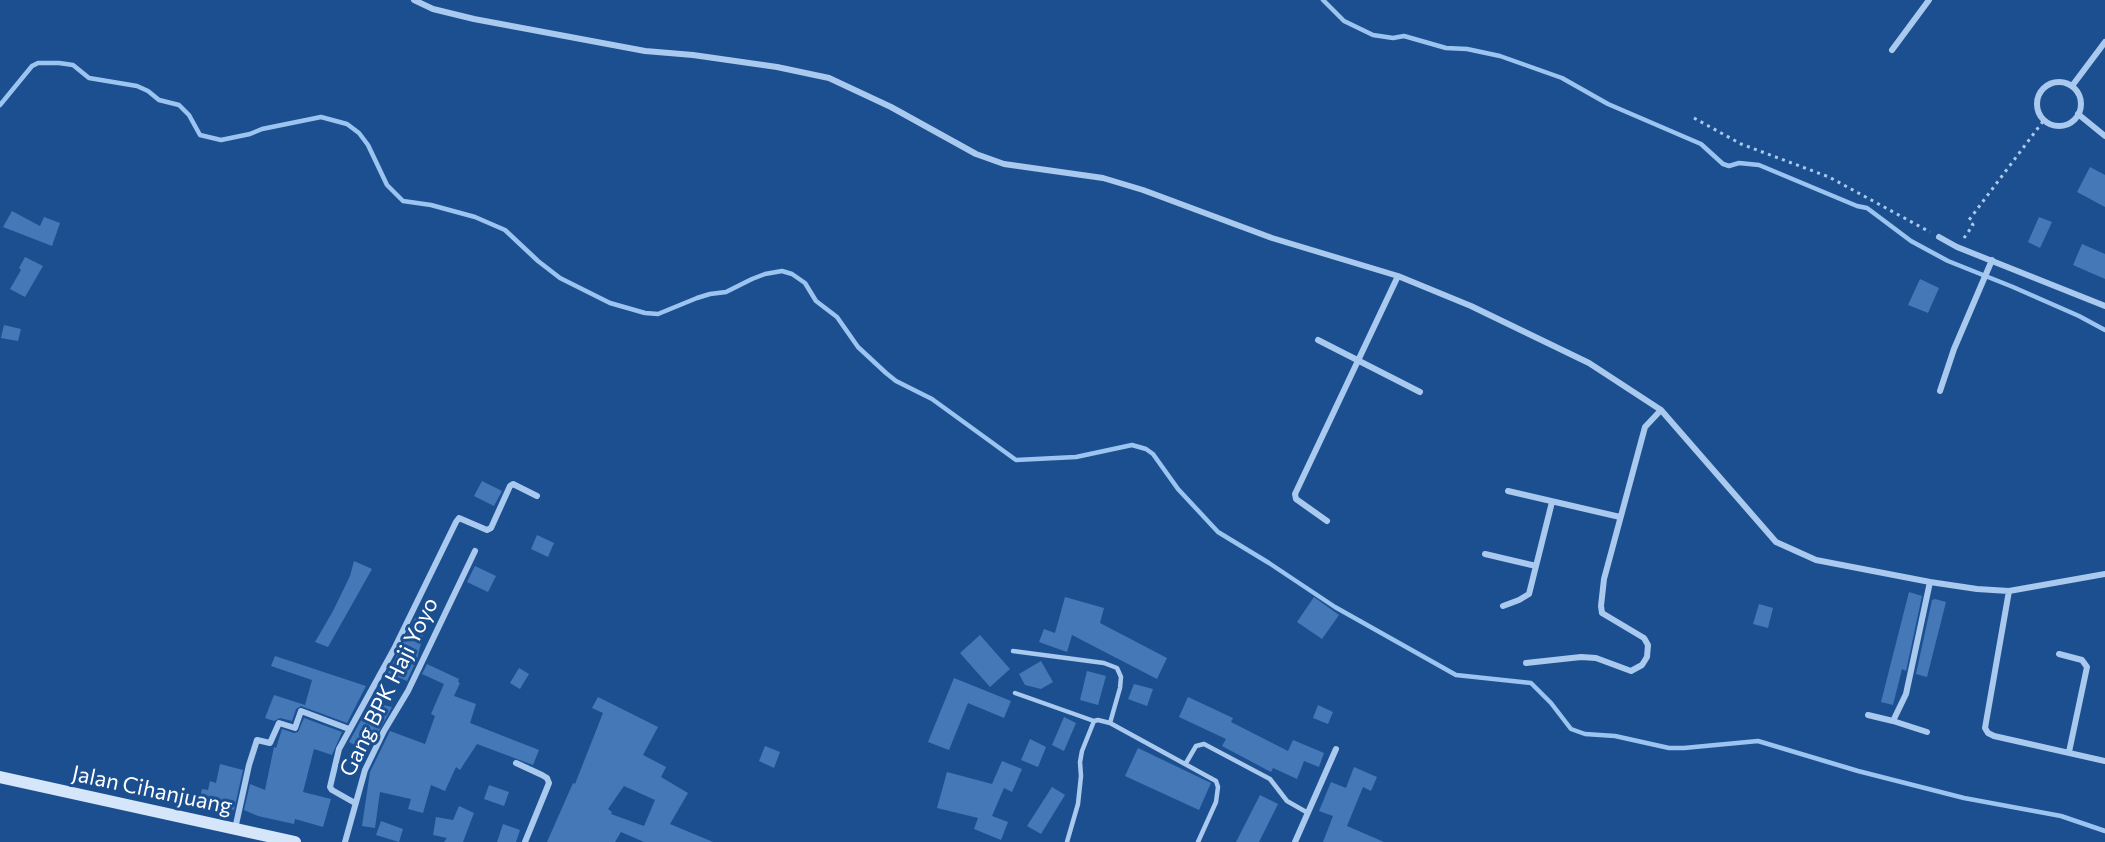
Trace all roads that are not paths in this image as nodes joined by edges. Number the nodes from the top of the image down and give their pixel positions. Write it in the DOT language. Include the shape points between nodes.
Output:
graph roads {
  1 [pos="414,0"];
  2 [pos="1929,0"];
  3 [pos="2105,42"];
  4 [pos="1892,50"];
  5 [pos="2072,86"];
  6 [pos="2078,114"];
  7 [pos="2105,136"];
  8 [pos="1939,237"];
  9 [pos="1992,260"];
  10 [pos="1398,276"];
  11 [pos="2105,306"];
  12 [pos="1318,340"];
  13 [pos="1359,360"];
  14 [pos="1940,390"];
  15 [pos="1420,392"];
  16 [pos="1661,410"];
  17 [pos="1508,491"];
  18 [pos="537,496"];
  19 [pos="1552,502"];
  20 [pos="1620,517"];
  21 [pos="1327,521"];
  22 [pos="475,551"];
  23 [pos="1485,554"];
  24 [pos="1536,566"];
  25 [pos="2105,574"];
  26 [pos="1930,582"];
  27 [pos="2009,591"];
  28 [pos="1503,606"];
  29 [pos="1013,651"];
  30 [pos="2059,654"];
  31 [pos="1526,663"];
  32 [pos="1015,693"];
  33 [pos="1868,715"];
  34 [pos="1094,721"];
  35 [pos="1893,721"];
  36 [pos="1110,723"];
  37 [pos="349,729"];
  38 [pos="1927,732"];
  39 [pos="1336,749"];
  40 [pos="2069,752"];
  41 [pos="2105,761"];
  42 [pos="1186,763"];
  43 [pos="516,764"];
  44 [pos="0,777"];
  45 [pos="355,803"];
  46 [pos="1308,813"];
  47 [pos="235,829"];
  48 [pos="295,842"];
  49 [pos="345,842"];
  50 [pos="525,842"];
  51 [pos="1067,842"];
  52 [pos="1198,842"];
  53 [pos="1295,842"];
  1 -- 10 [label="street" via="474,20 645,51 693,55 829,78 976,154 1004,164 1103,178 1272,238"];
  2 -- 4 [label="street"];
  3 -- 5 [label="street"];
  5 -- 6 [label="street" via="2080,99"];
  5 -- 6 [label="street" via="2052,83 2040,91 2038,112 2054,126 2068,124"];
  6 -- 7 [label="street"];
  8 -- 9 [label="street"];
  9 -- 11 [label="street"];
  9 -- 14 [label="street"];
  10 -- 13 [label="street"];
  10 -- 16 [label="street" via="1589,363"];
  12 -- 13 [label="street"];
  13 -- 15 [label="street"];
  13 -- 21 [label="street" via="1295,494 1296,499"];
  16 -- 20 [label="street" via="1645,427"];
  16 -- 26 [label="street" via="1776,542 1816,560"];
  17 -- 19 [label="street"];
  18 -- 37 [label="street" via="510,486 487,530 459,518"];
  19 -- 20 [label="street"];
  19 -- 24 [label="street"];
  20 -- 31 [label="street" via="1604,579 1602,613 1644,638 1647,657 1642,665 1631,671 1596,658 1581,657"];
  22 -- 45 [label="street, Gang BPK Haji Yoyo" via="365,770"];
  23 -- 24 [label="street"];
  24 -- 28 [label="street" via="1529,594"];
  25 -- 27 [label="street"];
  26 -- 27 [label="street"];
  26 -- 35 [label="street" via="1906,694"];
  27 -- 40 [label="street" via="1985,728 1995,736"];
  29 -- 36 [label="lane" via="1117,668 1120,688"];
  30 -- 40 [label="street" via="2082,660 2086,667"];
  32 -- 34 [label="lane"];
  33 -- 35 [label="street"];
  34 -- 36 [label="lane"];
  34 -- 51 [label="lane" via="1082,751 1078,804"];
  35 -- 38 [label="street"];
  36 -- 42 [label="lane"];
  37 -- 45 [label="street" via="339,749 330,787"];
  37 -- 47 [label="street" via="301,711 295,728 279,723 270,743 256,740"];
  39 -- 46 [label="street"];
  40 -- 41 [label="street"];
  42 -- 46 [label="lane" via="1196,746 1204,744 1270,779 1287,801"];
  42 -- 52 [label="lane" via="1217,783 1216,802"];
  43 -- 50 [label="street" via="542,775 549,783"];
  44 -- 47 [label="main road, Jalan Cihanjuang"];
  45 -- 49 [label="street, Gang BPK Haji Yoyo"];
  46 -- 53 [label="street"];
  47 -- 48 [label="main road, Jalan Cihanjuang"];
}
